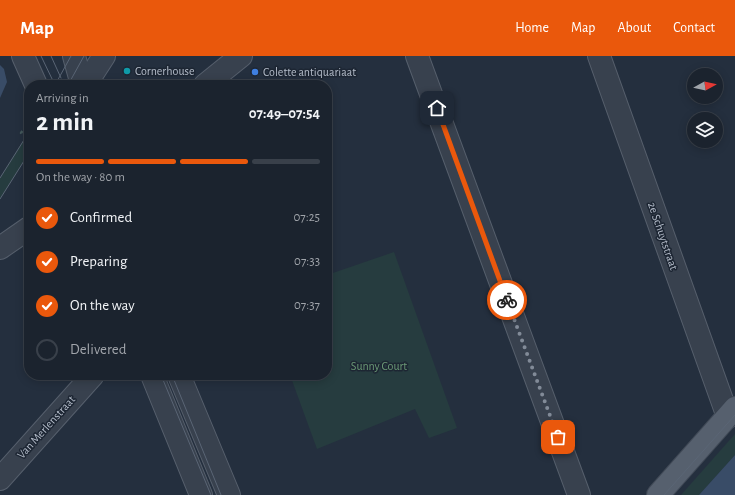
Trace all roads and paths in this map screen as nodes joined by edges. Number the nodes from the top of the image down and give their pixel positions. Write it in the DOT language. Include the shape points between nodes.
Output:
graph roads {
  1 [pos="23,56"];
  2 [pos="74,56"];
  3 [pos="104,56"];
  4 [pos="242,56"];
  5 [pos="418,56"];
  6 [pos="598,56"];
  7 [pos="34,80"];
  8 [pos="81,80"];
  9 [pos="86,80"];
  10 [pos="211,80"];
  11 [pos="24,231"];
  12 [pos="0,248"];
  13 [pos="89,380"];
  14 [pos="154,380"];
  15 [pos="181,380"];
  16 [pos="731,412"];
  17 [pos="0,479"];
  18 [pos="201,495"];
  19 [pos="229,495"];
  20 [pos="579,495"];
  21 [pos="658,495"];
  1 -- 7 [label="street"];
  2 -- 8 [label="street"];
  3 -- 9 [label="street"];
  4 -- 10 [label="street"];
  5 -- 20 [label="street"];
  6 -- 16 [label="street, 2e Schuytstraat"];
  11 -- 12 [label="street"];
  13 -- 17 [label="street, Van Merlenstraat"];
  14 -- 18 [label="street"];
  15 -- 19 [label="street"];
  16 -- 21 [label="main road"];
}
